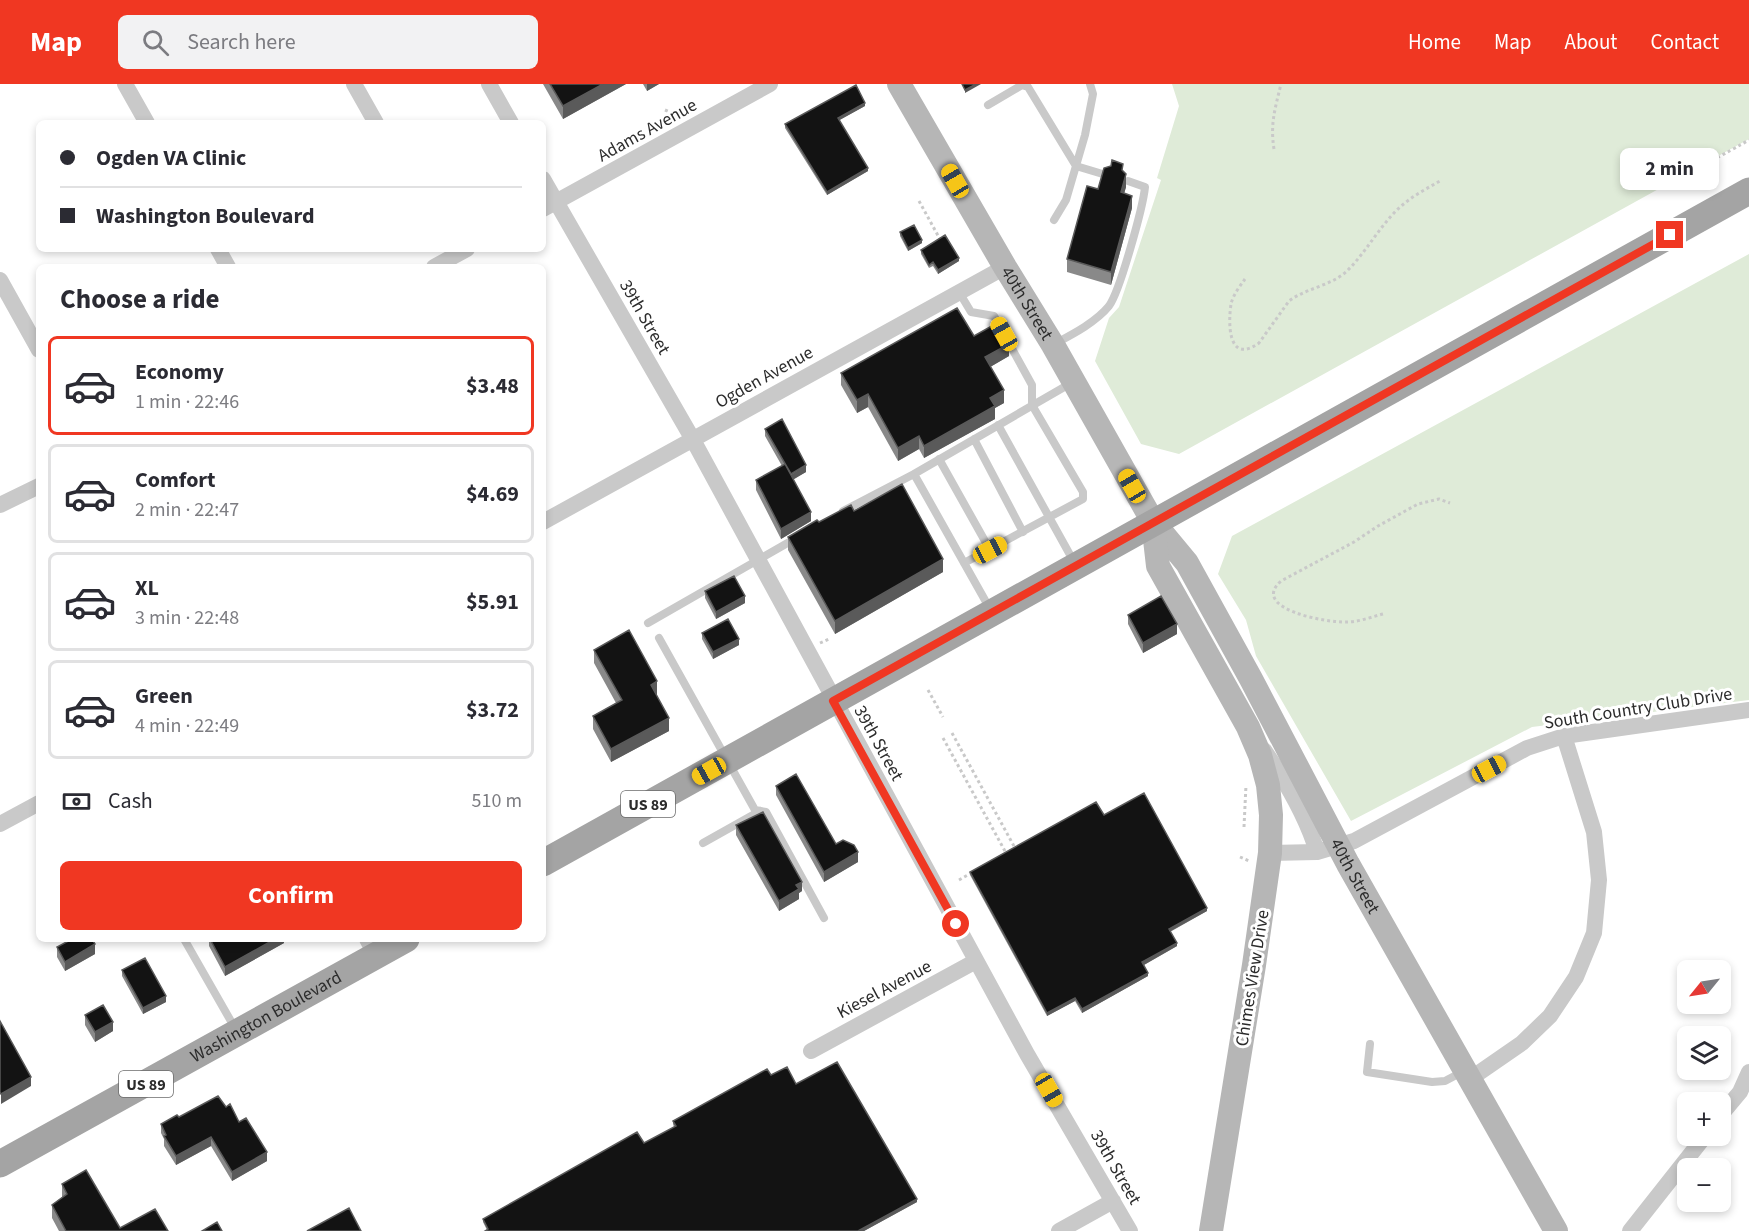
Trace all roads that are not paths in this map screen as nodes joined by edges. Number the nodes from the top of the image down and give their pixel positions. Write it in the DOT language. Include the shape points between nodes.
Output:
graph roads {
  1 [pos="125,84"];
  2 [pos="354,84"];
  3 [pos="489,84"];
  4 [pos="770,84"];
  5 [pos="899,84"];
  6 [pos="1090,84"];
  7 [pos="988,105"];
  8 [pos="145,120"];
  9 [pos="374,120"];
  10 [pos="509,120"];
  11 [pos="1076,166"];
  12 [pos="1106,175"];
  13 [pos="1128,181"];
  14 [pos="546,191"];
  15 [pos="1749,191"];
  16 [pos="550,206"];
  17 [pos="1054,220"];
  18 [pos="1005,267"];
  19 [pos="0,280"];
  20 [pos="959,292"];
  21 [pos="36,345"];
  22 [pos="1053,345"];
  23 [pos="1073,382"];
  24 [pos="1032,405"];
  25 [pos="998,424"];
  26 [pos="692,438"];
  27 [pos="974,439"];
  28 [pos="939,459"];
  29 [pos="914,474"];
  30 [pos="36,487"];
  31 [pos="0,505"];
  32 [pos="831,517"];
  33 [pos="1050,518"];
  34 [pos="546,520"];
  35 [pos="1153,522"];
  36 [pos="1023,532"];
  37 [pos="804,533"];
  38 [pos="990,550"];
  39 [pos="758,560"];
  40 [pos="964,563"];
  41 [pos="1076,565"];
  42 [pos="992,612"];
  43 [pos="648,623"];
  44 [pos="659,638"];
  45 [pos="833,701"];
  46 [pos="1749,710"];
  47 [pos="1248,727"];
  48 [pos="1564,736"];
  49 [pos="726,761"];
  50 [pos="36,805"];
  51 [pos="760,811"];
  52 [pos="0,824"];
  53 [pos="703,843"];
  54 [pos="1328,849"];
  55 [pos="1270,853"];
  56 [pos="546,861"];
  57 [pos="824,918"];
  58 [pos="186,942"];
  59 [pos="393,942"];
  60 [pos="371,947"];
  61 [pos="976,961"];
  62 [pos="237,1033"];
  63 [pos="1370,1044"];
  64 [pos="811,1051"];
  65 [pos="1749,1072"];
  66 [pos="1468,1075"];
  67 [pos="1731,1103"];
  68 [pos="1697,1146"];
  69 [pos="0,1164"];
  70 [pos="1113,1201"];
  71 [pos="1059,1231"];
  72 [pos="1130,1231"];
  73 [pos="1211,1231"];
  74 [pos="1556,1231"];
  75 [pos="1630,1231"];
  1 -- 8 [label="street"];
  2 -- 9 [label="street"];
  3 -- 10 [label="street"];
  4 -- 16 [label="street, Adams Avenue"];
  5 -- 18 [label="main road, 40th Street"];
  6 -- 11 [label="lane" via="1094,94"];
  7 -- 11 [label="lane" via="1022,85 1028,87"];
  11 -- 12 [label="lane"];
  11 -- 17 [label="lane" via="1066,200"];
  13 -- 22 [label="lane" via="1146,187 1117,288 1108,306 1081,329"];
  14 -- 16 [label="street, 39th Street"];
  15 -- 35 [label="main road, US 89"];
  16 -- 26 [label="street, 39th Street"];
  18 -- 20 [label="street, Ogden Avenue"];
  18 -- 22 [label="main road, 40th Street"];
  19 -- 21 [label="street"];
  20 -- 24 [label="lane" via="971,312 994,316 1032,385"];
  20 -- 26 [label="street, Ogden Avenue"];
  22 -- 23 [label="main road, 40th Street"];
  23 -- 24 [label="lane"];
  23 -- 35 [label="main road, 40th Street"];
  24 -- 25 [label="lane"];
  24 -- 33 [label="lane" via="1083,492 1083,499"];
  25 -- 27 [label="lane"];
  25 -- 33 [label="lane"];
  26 -- 34 [label="street, Ogden Avenue"];
  26 -- 39 [label="street, 39th Street"];
  27 -- 28 [label="lane"];
  27 -- 36 [label="lane"];
  28 -- 29 [label="lane"];
  28 -- 38 [label="lane"];
  29 -- 32 [label="lane"];
  29 -- 40 [label="lane"];
  30 -- 31 [label="street"];
  33 -- 36 [label="lane"];
  33 -- 41 [label="lane"];
  35 -- 41 [label="main road, US 89"];
  35 -- 47 [label="main road, 40th Street" via="1158,566"];
  35 -- 54 [label="main road, 40th Street" via="1187,563 1251,679"];
  36 -- 38 [label="lane"];
  37 -- 39 [label="lane"];
  38 -- 40 [label="lane"];
  39 -- 43 [label="lane"];
  39 -- 45 [label="street, 39th Street"];
  40 -- 42 [label="lane"];
  41 -- 42 [label="main road, US 89"];
  42 -- 45 [label="main road, US 89"];
  44 -- 49 [label="lane"];
  45 -- 49 [label="main road, US 89"];
  45 -- 61 [label="street, 39th Street"];
  46 -- 48 [label="street, South Country Club Drive"];
  47 -- 54 [label="street, 40th Street" via="1277,770 1313,837"];
  47 -- 55 [label="main road, Chimes View Drive" via="1268,785"];
  48 -- 54 [label="street, South Country Club Drive" via="1527,748 1354,841"];
  48 -- 66 [label="street" via="1594,832 1599,880 1594,933 1576,977 1550,1016 1522,1043"];
  49 -- 51 [label="lane" via="755,810"];
  49 -- 56 [label="main road, US 89"];
  50 -- 52 [label="street"];
  51 -- 53 [label="lane"];
  51 -- 57 [label="lane" via="766,812"];
  54 -- 55 [label="street, South Country Club Drive"];
  54 -- 66 [label="main road, 40th Street"];
  55 -- 73 [label="main road, Chimes View Drive"];
  58 -- 62 [label="lane"];
  59 -- 60 [label="main road, Washington Boulevard / US 89"];
  60 -- 62 [label="main road, Washington Boulevard / US 89"];
  61 -- 64 [label="street, Kiesel Avenue"];
  61 -- 70 [label="street, 39th Street"];
  62 -- 69 [label="main road, Washington Boulevard / US 89"];
  63 -- 66 [label="lane" via="1368,1072 1432,1082"];
  65 -- 67 [label="street"];
  66 -- 74 [label="main road, 40th Street"];
  68 -- 75 [label="street"];
  70 -- 71 [label="street"];
  70 -- 72 [label="street, 39th Street"];
}
